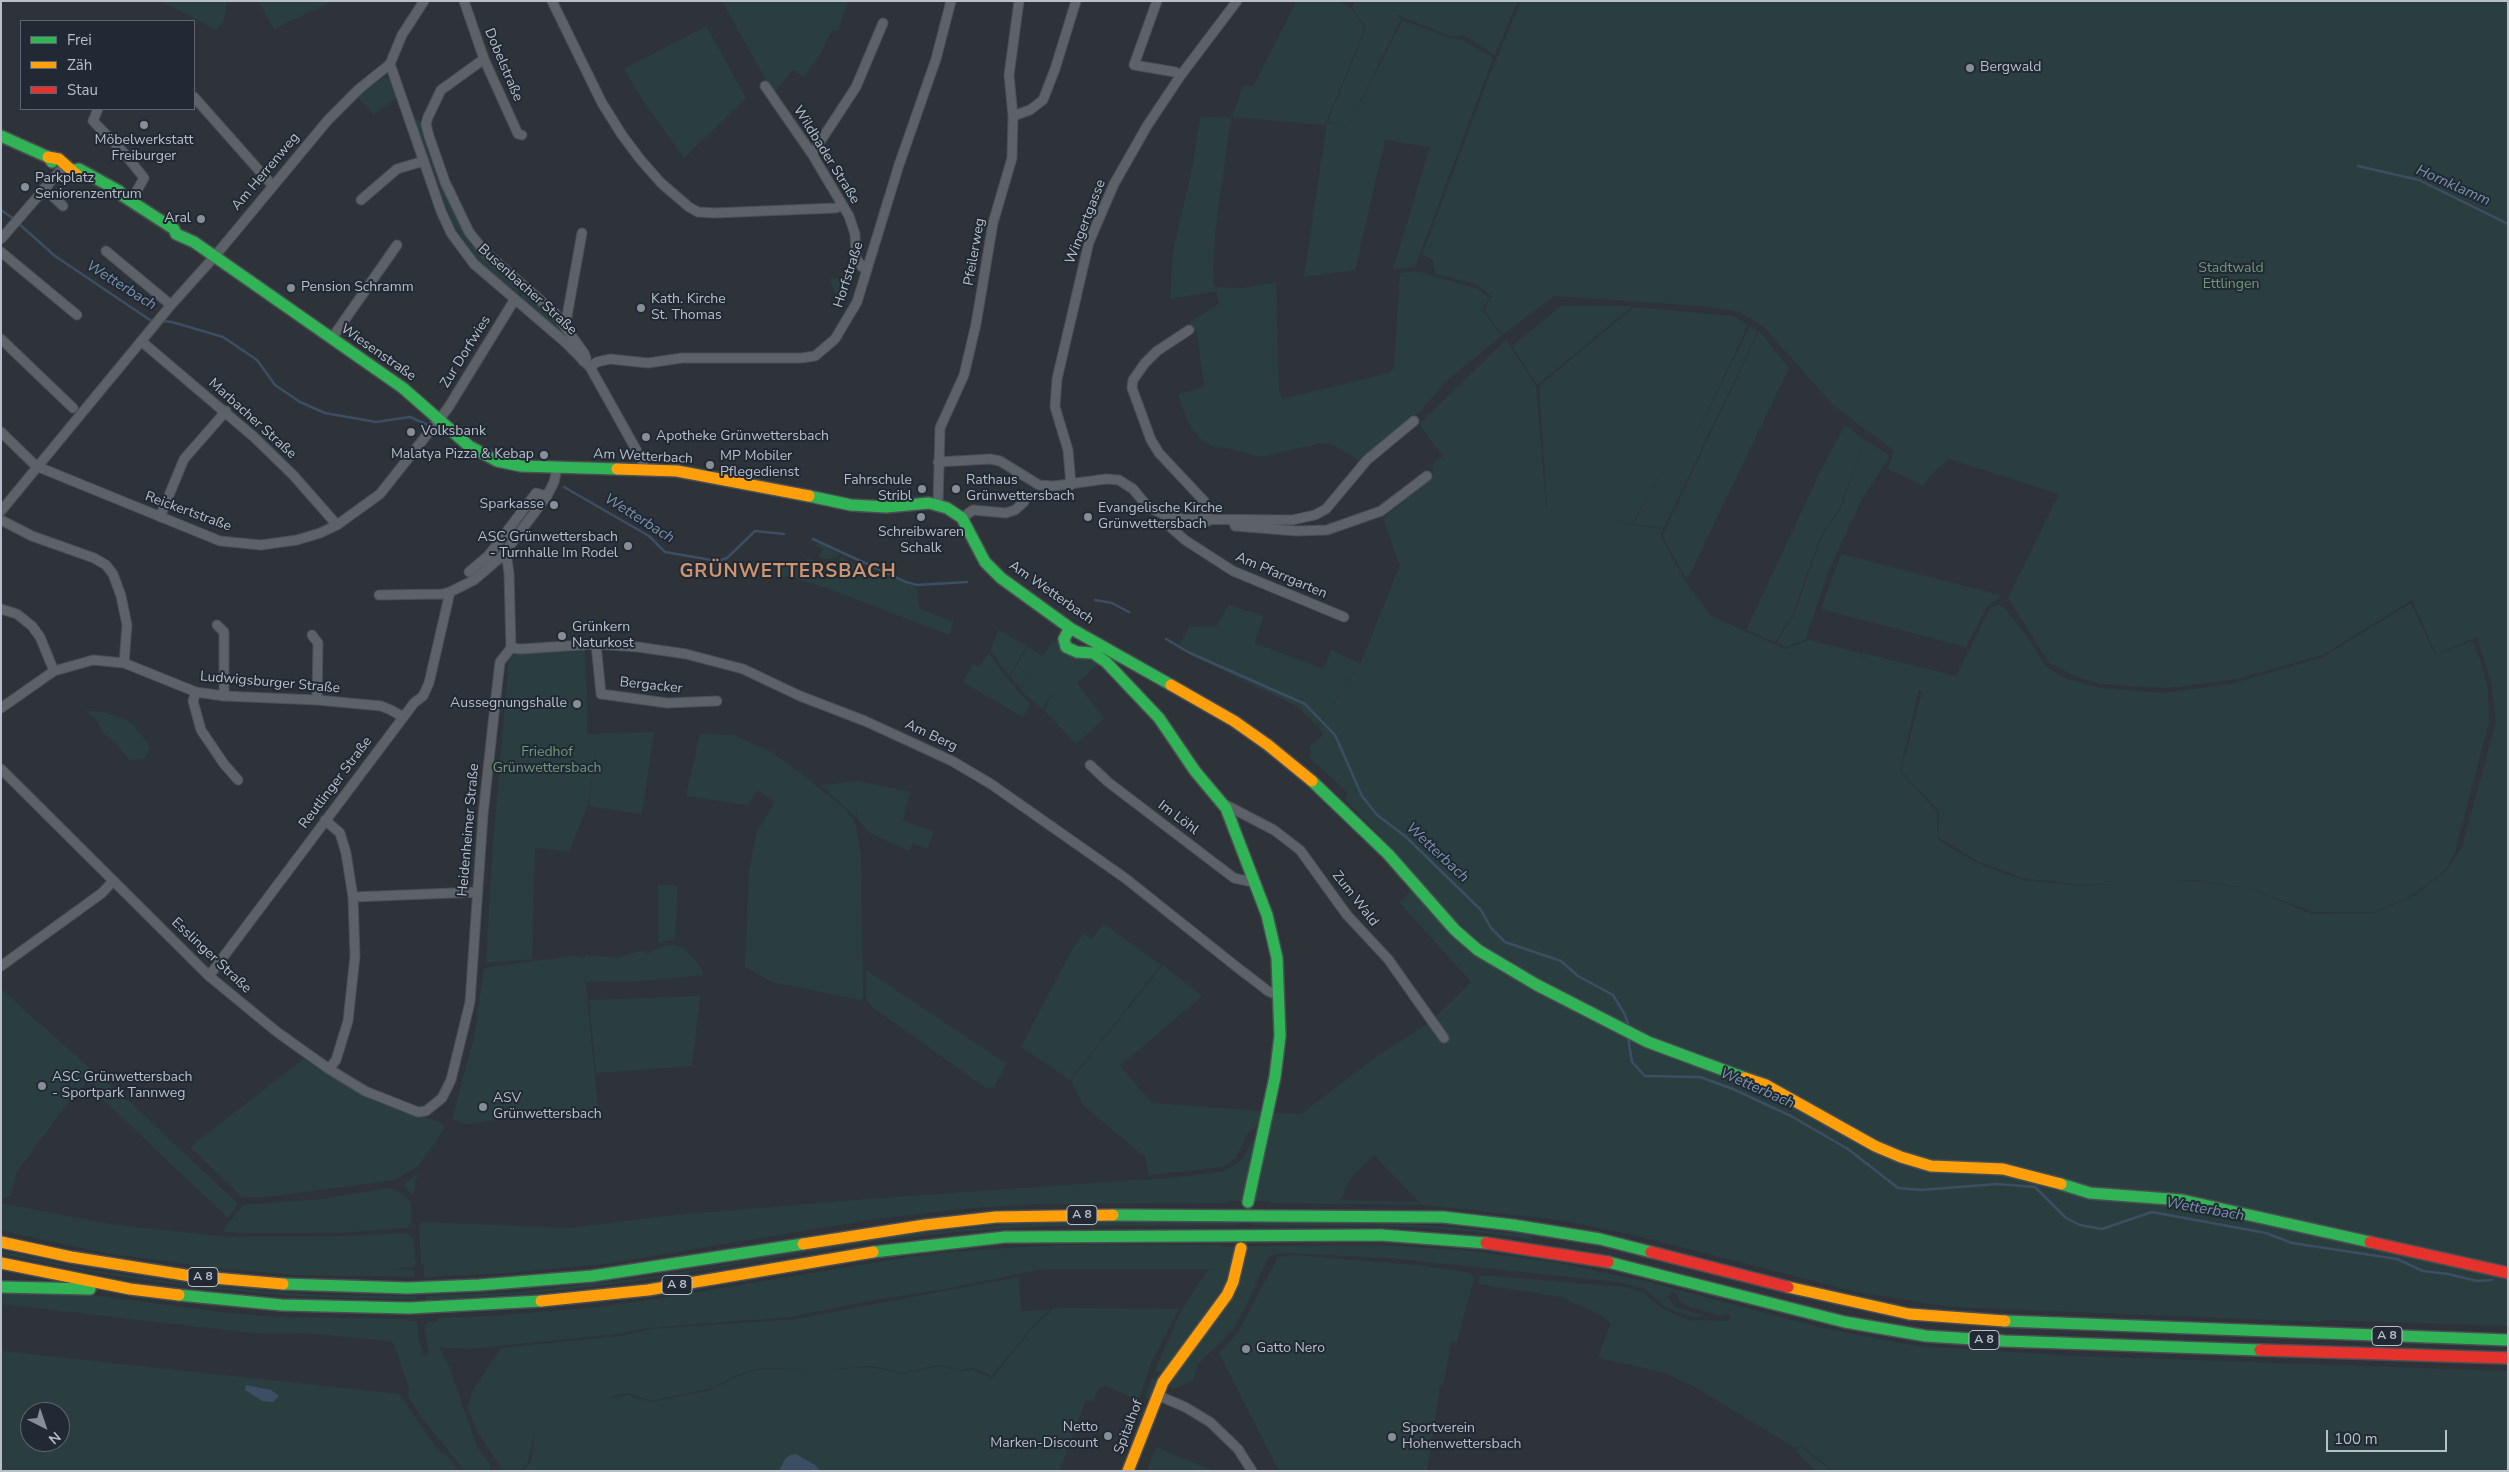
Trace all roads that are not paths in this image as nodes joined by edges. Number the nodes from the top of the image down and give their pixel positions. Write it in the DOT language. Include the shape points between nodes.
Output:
graph roads {
  1 [pos="424,1"];
  2 [pos="464,1"];
  3 [pos="552,1"];
  4 [pos="951,1"];
  5 [pos="1019,1"];
  6 [pos="1076,1"];
  7 [pos="1157,1"];
  8 [pos="1237,1"];
  9 [pos="883,23"];
  10 [pos="484,59"];
  11 [pos="390,64"];
  12 [pos="1181,75"];
  13 [pos="765,86"];
  14 [pos="195,98"];
  15 [pos="98,110"];
  16 [pos="1013,116"];
  17 [pos="522,135"];
  18 [pos="1,136"];
  19 [pos="812,154"];
  20 [pos="424,161"];
  21 [pos="66,166"];
  22 [pos="272,184"];
  23 [pos="44,188"];
  24 [pos="127,199"];
  25 [pos="361,200"];
  26 [pos="842,205"];
  27 [pos="64,206"];
  28 [pos="582,234"];
  29 [pos="1,239"];
  30 [pos="397,245"];
  31 [pos="106,251"];
  32 [pos="1,252"];
  33 [pos="214,256"];
  34 [pos="866,268"];
  35 [pos="515,299"];
  36 [pos="171,305"];
  37 [pos="77,315"];
  38 [pos="563,322"];
  39 [pos="1189,330"];
  40 [pos="332,338"];
  41 [pos="1,339"];
  42 [pos="141,341"];
  43 [pos="586,364"];
  44 [pos="73,408"];
  45 [pos="226,411"];
  46 [pos="440,419"];
  47 [pos="1414,421"];
  48 [pos="1,432"];
  49 [pos="938,462"];
  50 [pos="36,466"];
  51 [pos="556,468"];
  52 [pos="642,470"];
  53 [pos="1427,476"];
  54 [pos="1071,485"];
  55 [pos="547,496"];
  56 [pos="1024,502"];
  57 [pos="938,504"];
  58 [pos="1,511"];
  59 [pos="1169,516"];
  60 [pos="160,517"];
  61 [pos="962,518"];
  62 [pos="1,520"];
  63 [pos="1233,520"];
  64 [pos="1208,521"];
  65 [pos="337,525"];
  66 [pos="502,556"];
  67 [pos="469,572"];
  68 [pos="450,592"];
  69 [pos="379,595"];
  70 [pos="1,609"];
  71 [pos="1344,617"];
  72 [pos="218,625"];
  73 [pos="1070,628"];
  74 [pos="312,635"];
  75 [pos="596,644"];
  76 [pos="511,648"];
  77 [pos="124,663"];
  78 [pos="54,671"];
  79 [pos="196,692"];
  80 [pos="224,696"];
  81 [pos="317,700"];
  82 [pos="717,701"];
  83 [pos="1,708"];
  84 [pos="403,717"];
  85 [pos="1090,765"];
  86 [pos="1,769"];
  87 [pos="238,780"];
  88 [pos="1222,802"];
  89 [pos="325,820"];
  90 [pos="113,881"];
  91 [pos="1256,883"];
  92 [pos="478,892"];
  93 [pos="353,897"];
  94 [pos="1,966"];
  95 [pos="209,976"];
  96 [pos="1279,996"];
  97 [pos="1444,1038"];
  98 [pos="329,1069"];
  99 [pos="434,1106"];
  100 [pos="1248,1202"];
  101 [pos="1,1242"];
  102 [pos="1241,1248"];
  103 [pos="1,1263"];
  104 [pos="2508,1273"];
  105 [pos="1,1287"];
  106 [pos="130,1289"];
  107 [pos="2508,1340"];
  108 [pos="2508,1358"];
  109 [pos="1157,1395"];
  110 [pos="1128,1471"];
  111 [pos="1252,1471"];
  1 -- 11 [label="street" via="402,35"];
  2 -- 10 [label="street, Dobelstraße"];
  3 -- 26 [label="street" via="602,103 622,135 645,165 689,208 714,213 836,208"];
  4 -- 34 [label="street, Horfstraße" via="936,59"];
  5 -- 16 [label="street, Pfeilerweg" via="1009,75"];
  6 -- 16 [label="street" via="1043,100 1030,110"];
  7 -- 12 [label="street" via="1134,65"];
  8 -- 12 [label="street, Wingertgasse"];
  9 -- 19 [label="street" via="856,87"];
  10 -- 17 [label="street, Dobelstraße" via="518,134"];
  10 -- 38 [label="street" via="441,90 426,124 429,136 445,182 469,232 485,252"];
  11 -- 20 [label="street, Busenbacher Straße"];
  11 -- 22 [label="street, Am Herrenweg" via="348,100"];
  12 -- 54 [label="street, Wingertgasse" via="1114,184 1083,263 1057,379 1055,407 1068,450"];
  13 -- 19 [label="street, Wildbader Straße"];
  14 -- 22 [label="street"];
  15 -- 24 [label="street" via="93,121 144,178 141,187"];
  16 -- 49 [label="street, Pfeilerweg" via="1012,158 993,223 964,375 940,428"];
  18 -- 21 [label="main road, Wiesenstraße" via="52,156"];
  19 -- 26 [label="street, Wildbader Straße"];
  20 -- 25 [label="street" via="397,169"];
  20 -- 35 [label="street, Busenbacher Straße" via="451,232 474,264"];
  21 -- 23 [label="street"];
  21 -- 24 [label="main road, Wiesenstraße"];
  22 -- 33 [label="street, Am Herrenweg"];
  23 -- 27 [label="street"];
  23 -- 29 [label="street"];
  24 -- 33 [label="main road, Wiesenstraße" via="174,229 186,233 188,239"];
  26 -- 34 [label="street, Wildbader Straße" via="853,225 856,258"];
  28 -- 38 [label="street" via="567,316"];
  30 -- 40 [label="street"];
  31 -- 36 [label="street"];
  32 -- 37 [label="street"];
  33 -- 36 [label="street, Am Herrenweg"];
  33 -- 40 [label="main road, Wiesenstraße"];
  34 -- 43 [label="street, Horfstraße" via="849,319 835,340 815,356 682,358 648,363 610,359"];
  35 -- 43 [label="street, Busenbacher Straße"];
  35 -- 46 [label="street, Zur Dorfwies"];
  36 -- 42 [label="street, Am Herrenweg"];
  38 -- 43 [label="street" via="584,353"];
  39 -- 64 [label="street" via="1145,363 1133,380 1132,388 1151,440 1204,501"];
  40 -- 46 [label="main road, Wiesenstraße" via="403,388"];
  41 -- 44 [label="street"];
  42 -- 45 [label="street, Marbacher Straße"];
  42 -- 50 [label="street, Am Herrenweg"];
  43 -- 52 [label="street, Busenbacher Straße" via="643,462"];
  45 -- 60 [label="street" via="184,459"];
  45 -- 65 [label="street, Marbacher Straße" via="277,459"];
  46 -- 51 [label="main road, Wiesenstraße" via="469,446 497,461 513,466"];
  46 -- 65 [label="street, Reickertstraße" via="380,494"];
  47 -- 63 [label="street" via="1367,460 1326,509 1292,520"];
  48 -- 50 [label="street"];
  49 -- 54 [label="street" via="990,459 1000,461 1038,485"];
  49 -- 57 [label="street, Pfeilerweg"];
  50 -- 58 [label="street, Am Herrenweg"];
  50 -- 60 [label="street, Reickertstraße"];
  51 -- 52 [label="main road, Am Wetterbach"];
  51 -- 55 [label="street"];
  52 -- 57 [label="main road, Am Wetterbach" via="677,471 719,478 851,506"];
  53 -- 63 [label="street" via="1380,511 1327,530 1235,526"];
  54 -- 59 [label="street" via="1119,480 1148,507"];
  55 -- 66 [label="street"];
  55 -- 67 [label="street" via="536,493 488,556"];
  56 -- 61 [label="street" via="1006,513 973,510"];
  57 -- 61 [label="main road, Am Wetterbach"];
  59 -- 64 [label="street"];
  59 -- 71 [label="street, Am Pfarrgarten" via="1168,525 1185,540 1233,571"];
  60 -- 65 [label="street, Reickertstraße" via="220,541 261,545 297,540"];
  61 -- 73 [label="main road, Am Wetterbach" via="990,568"];
  62 -- 77 [label="street" via="32,536 94,558 114,574 127,624"];
  63 -- 64 [label="street"];
  66 -- 68 [label="street" via="474,580"];
  66 -- 76 [label="street" via="507,560 509,572"];
  68 -- 69 [label="street"];
  68 -- 84 [label="street, Reutlinger Straße" via="429,683 423,696"];
  70 -- 78 [label="street" via="17,614 32,626"];
  72 -- 80 [label="street" via="224,632"];
  73 -- 88 [label="main road" via="1064,639 1066,647 1071,651 1093,653 1106,662 1159,718 1195,771"];
  73 -- 104 [label="main road, Am Wetterbach" via="1256,735 1320,788 1400,867 1455,930 1478,950 1536,985 1663,1048 1766,1085 1868,1142 1910,1161 1931,1166 2019,1171 2097,1195 2182,1200"];
  74 -- 81 [label="street" via="318,642"];
  75 -- 76 [label="street, Am Berg"];
  75 -- 82 [label="street, Bergacker" via="601,694 667,703"];
  75 -- 96 [label="street, Am Berg" via="659,649 736,667 952,761 1076,842 1268,991"];
  76 -- 92 [label="street, Heidenheimer Straße" via="500,662"];
  77 -- 78 [label="street, Ludwigsburger Straße" via="94,660"];
  77 -- 79 [label="street, Ludwigsburger Straße"];
  78 -- 83 [label="street, Ludwigsburger Straße"];
  79 -- 80 [label="street, Ludwigsburger Straße"];
  79 -- 87 [label="street" via="193,701 201,730"];
  80 -- 81 [label="street, Ludwigsburger Straße"];
  81 -- 84 [label="street, Ludwigsburger Straße" via="381,706"];
  84 -- 89 [label="street, Reutlinger Straße"];
  85 -- 91 [label="street, Im Löhl" via="1234,878"];
  86 -- 90 [label="street, Esslinger Straße"];
  88 -- 91 [label="main road"];
  88 -- 97 [label="street, Zum Wald" via="1274,830 1300,850 1347,915 1388,959"];
  89 -- 93 [label="street" via="340,834"];
  89 -- 95 [label="street, Reutlinger Straße"];
  90 -- 94 [label="street" via="102,893"];
  90 -- 95 [label="street, Esslinger Straße"];
  91 -- 96 [label="main road" via="1274,943"];
  92 -- 93 [label="street"];
  92 -- 99 [label="street, Heidenheimer Straße" via="470,1002 451,1080"];
  93 -- 98 [label="street" via="355,956 348,1021 336,1060"];
  95 -- 98 [label="street, Esslinger Straße" via="277,1032"];
  96 -- 100 [label="main road" via="1278,1058"];
  98 -- 99 [label="street, Esslinger Straße" via="365,1091 418,1112"];
  101 -- 107 [label="main road, A 8" via="191,1276 272,1284 408,1288 592,1276 996,1217 1385,1214 1522,1226 1600,1239 1831,1298 1909,1314 2015,1322"];
  102 -- 109 [label="main road, Spitalhof" via="1227,1295 1170,1371"];
  103 -- 106 [label="main road, A 8"];
  105 -- 106 [label="main road"];
  106 -- 108 [label="main road, A 8" via="282,1305 372,1308 480,1306 648,1290 878,1251 1004,1237 1381,1235 1503,1244 1595,1258 1845,1322 1926,1336"];
  109 -- 110 [label="main road, Spitalhof"];
  109 -- 111 [label="street" via="1210,1422 1238,1449"];
}
